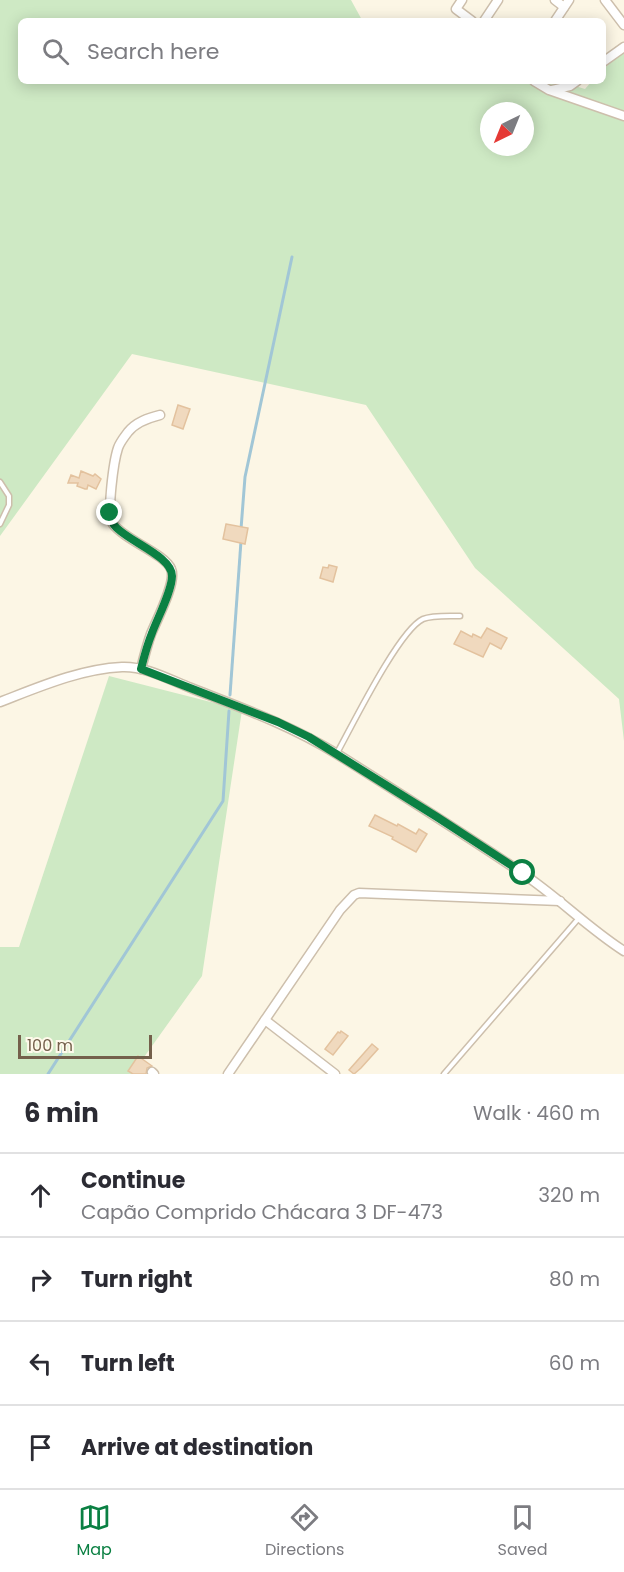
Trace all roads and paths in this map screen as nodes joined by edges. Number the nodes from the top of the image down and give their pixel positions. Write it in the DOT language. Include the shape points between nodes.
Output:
graph roads {
  1 [pos="462,0"];
  2 [pos="498,0"];
  3 [pos="555,0"];
  4 [pos="605,0"];
  5 [pos="567,3"];
  6 [pos="468,18"];
  7 [pos="486,18"];
  8 [pos="557,18"];
  9 [pos="624,25"];
  10 [pos="624,47"];
  11 [pos="606,60"];
  12 [pos="539,84"];
  13 [pos="573,84"];
  14 [pos="549,90"];
  15 [pos="624,116"];
  16 [pos="160,415"];
  17 [pos="0,482"];
  18 [pos="0,524"];
  19 [pos="460,616"];
  20 [pos="141,669"];
  21 [pos="0,702"];
  22 [pos="337,754"];
  23 [pos="561,901"];
  24 [pos="579,918"];
  25 [pos="624,951"];
  26 [pos="265,1020"];
  27 [pos="229,1074"];
  28 [pos="335,1074"];
  29 [pos="444,1074"];
  1 -- 6 [label="street" via="456,9"];
  2 -- 7 [label="street"];
  3 -- 5 [label="street"];
  4 -- 9 [label="street"];
  5 -- 8 [label="street"];
  10 -- 11 [label="street"];
  12 -- 14 [label="street"];
  13 -- 14 [label="street"];
  14 -- 15 [label="street"];
  16 -- 20 [label="street" via="145,419 127,434 118,447 112,480 110,513 115,526 171,568 170,586"];
  17 -- 18 [label="lane" via="9,496"];
  19 -- 22 [label="lane" via="423,619 407,632"];
  20 -- 21 [label="street" via="98,669"];
  20 -- 22 [label="street" via="278,722"];
  22 -- 23 [label="street"];
  23 -- 24 [label="street"];
  23 -- 26 [label="street" via="358,893 340,910"];
  24 -- 25 [label="street"];
  24 -- 29 [label="lane"];
  26 -- 27 [label="street"];
  26 -- 28 [label="street"];
}
